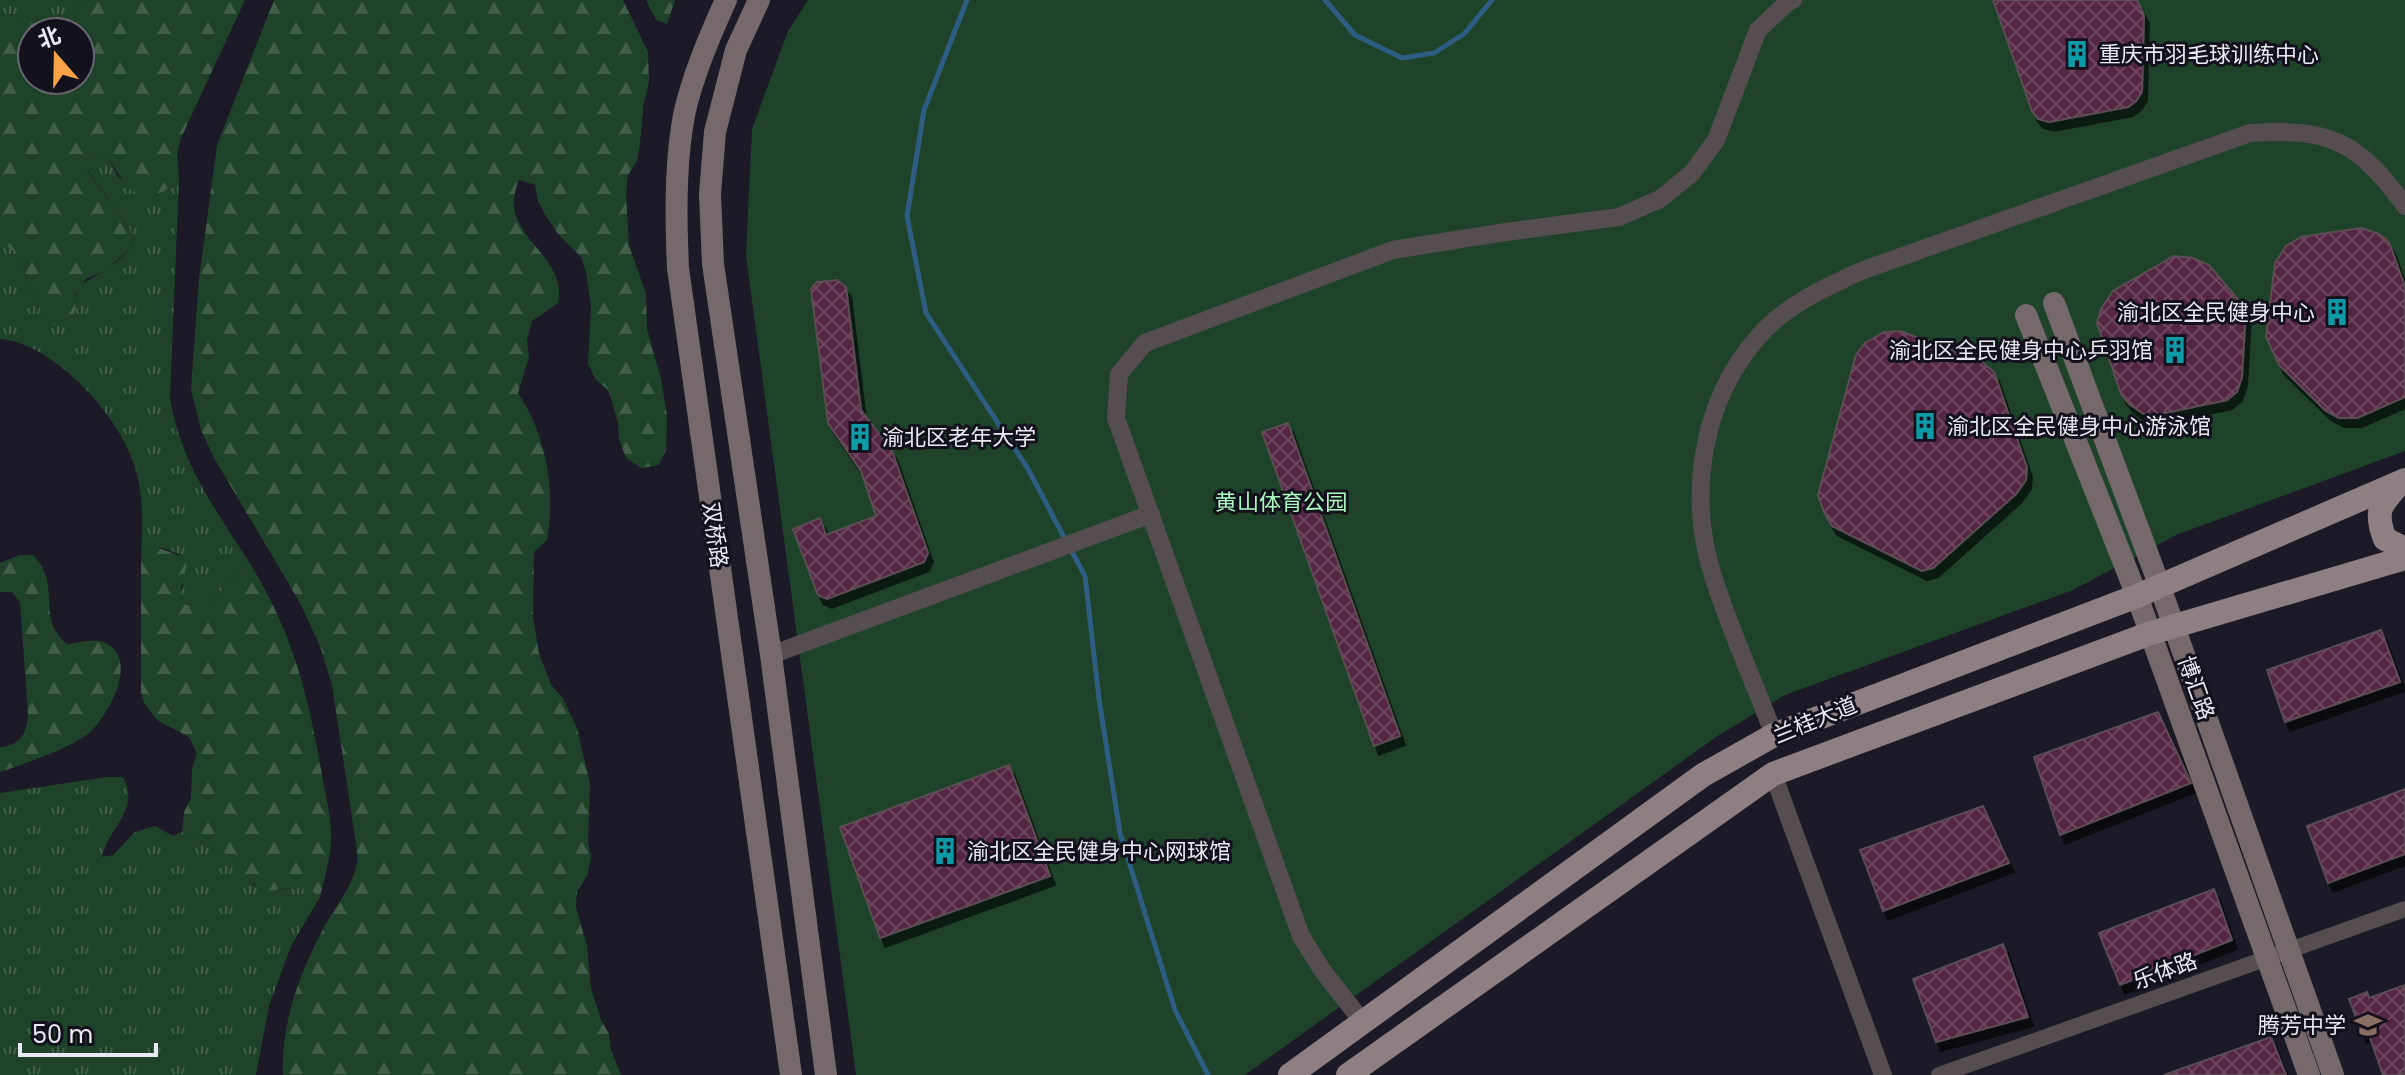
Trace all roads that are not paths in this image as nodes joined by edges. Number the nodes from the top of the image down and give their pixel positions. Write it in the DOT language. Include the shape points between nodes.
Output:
graph roads {
  1 [pos="726,0"];
  2 [pos="759,0"];
  3 [pos="1793,0"];
  4 [pos="2405,206"];
  5 [pos="2054,303"];
  6 [pos="2026,315"];
  7 [pos="2403,481"];
  8 [pos="1151,514"];
  9 [pos="2405,549"];
  10 [pos="2405,558"];
  11 [pos="2160,587"];
  12 [pos="2137,596"];
  13 [pos="2162,630"];
  14 [pos="771,655"];
  15 [pos="1774,735"];
  16 [pos="1773,774"];
  17 [pos="2405,909"];
  18 [pos="2290,950"];
  19 [pos="2268,958"];
  20 [pos="1362,1021"];
  21 [pos="791,1075"];
  22 [pos="826,1075"];
  23 [pos="1290,1075"];
  24 [pos="1348,1075"];
  25 [pos="1883,1075"];
  26 [pos="1939,1075"];
  27 [pos="2309,1075"];
  28 [pos="2333,1075"];
  1 -- 21 [label="main road, 双桥路" via="682,124 676,189 678,268"];
  2 -- 14 [label="main road, 双桥路" via="736,50 715,132 710,194 713,264"];
  3 -- 8 [label="street" via="1758,30 1716,140 1692,173 1660,199 1619,217 1393,250 1145,343 1119,374 1116,418"];
  4 -- 15 [label="street" via="2381,172 2343,142 2293,130 2250,133 1861,271 1804,298 1760,335 1726,381 1704,444 1700,507 1712,574"];
  5 -- 11 [label="main road, 博汇路"];
  6 -- 12 [label="main road, 博汇路"];
  7 -- 9 [label="main road" via="2382,503 2378,521 2385,539"];
  7 -- 11 [label="main road, 兰桂大道"];
  8 -- 14 [label="street"];
  8 -- 20 [label="street" via="1301,936"];
  10 -- 13 [label="main road, 兰桂大道"];
  11 -- 12 [label="main road, 兰桂大道"];
  11 -- 13 [label="main road, 博汇路"];
  12 -- 13 [label="main road, 博汇路"];
  12 -- 15 [label="main road, 兰桂大道"];
  13 -- 16 [label="main road, 兰桂大道"];
  13 -- 18 [label="main road, 博汇路"];
  13 -- 19 [label="main road, 博汇路"];
  14 -- 22 [label="main road, 双桥路"];
  15 -- 20 [label="main road, 兰桂大道" via="1703,775"];
  16 -- 24 [label="main road, 兰桂大道"];
  16 -- 25 [label="street"];
  17 -- 18 [label="street, 乐体路"];
  18 -- 19 [label="street, 乐体路"];
  18 -- 28 [label="main road, 博汇路"];
  19 -- 26 [label="street, 乐体路"];
  19 -- 27 [label="main road, 博汇路"];
  20 -- 23 [label="main road, 兰桂大道"];
}
